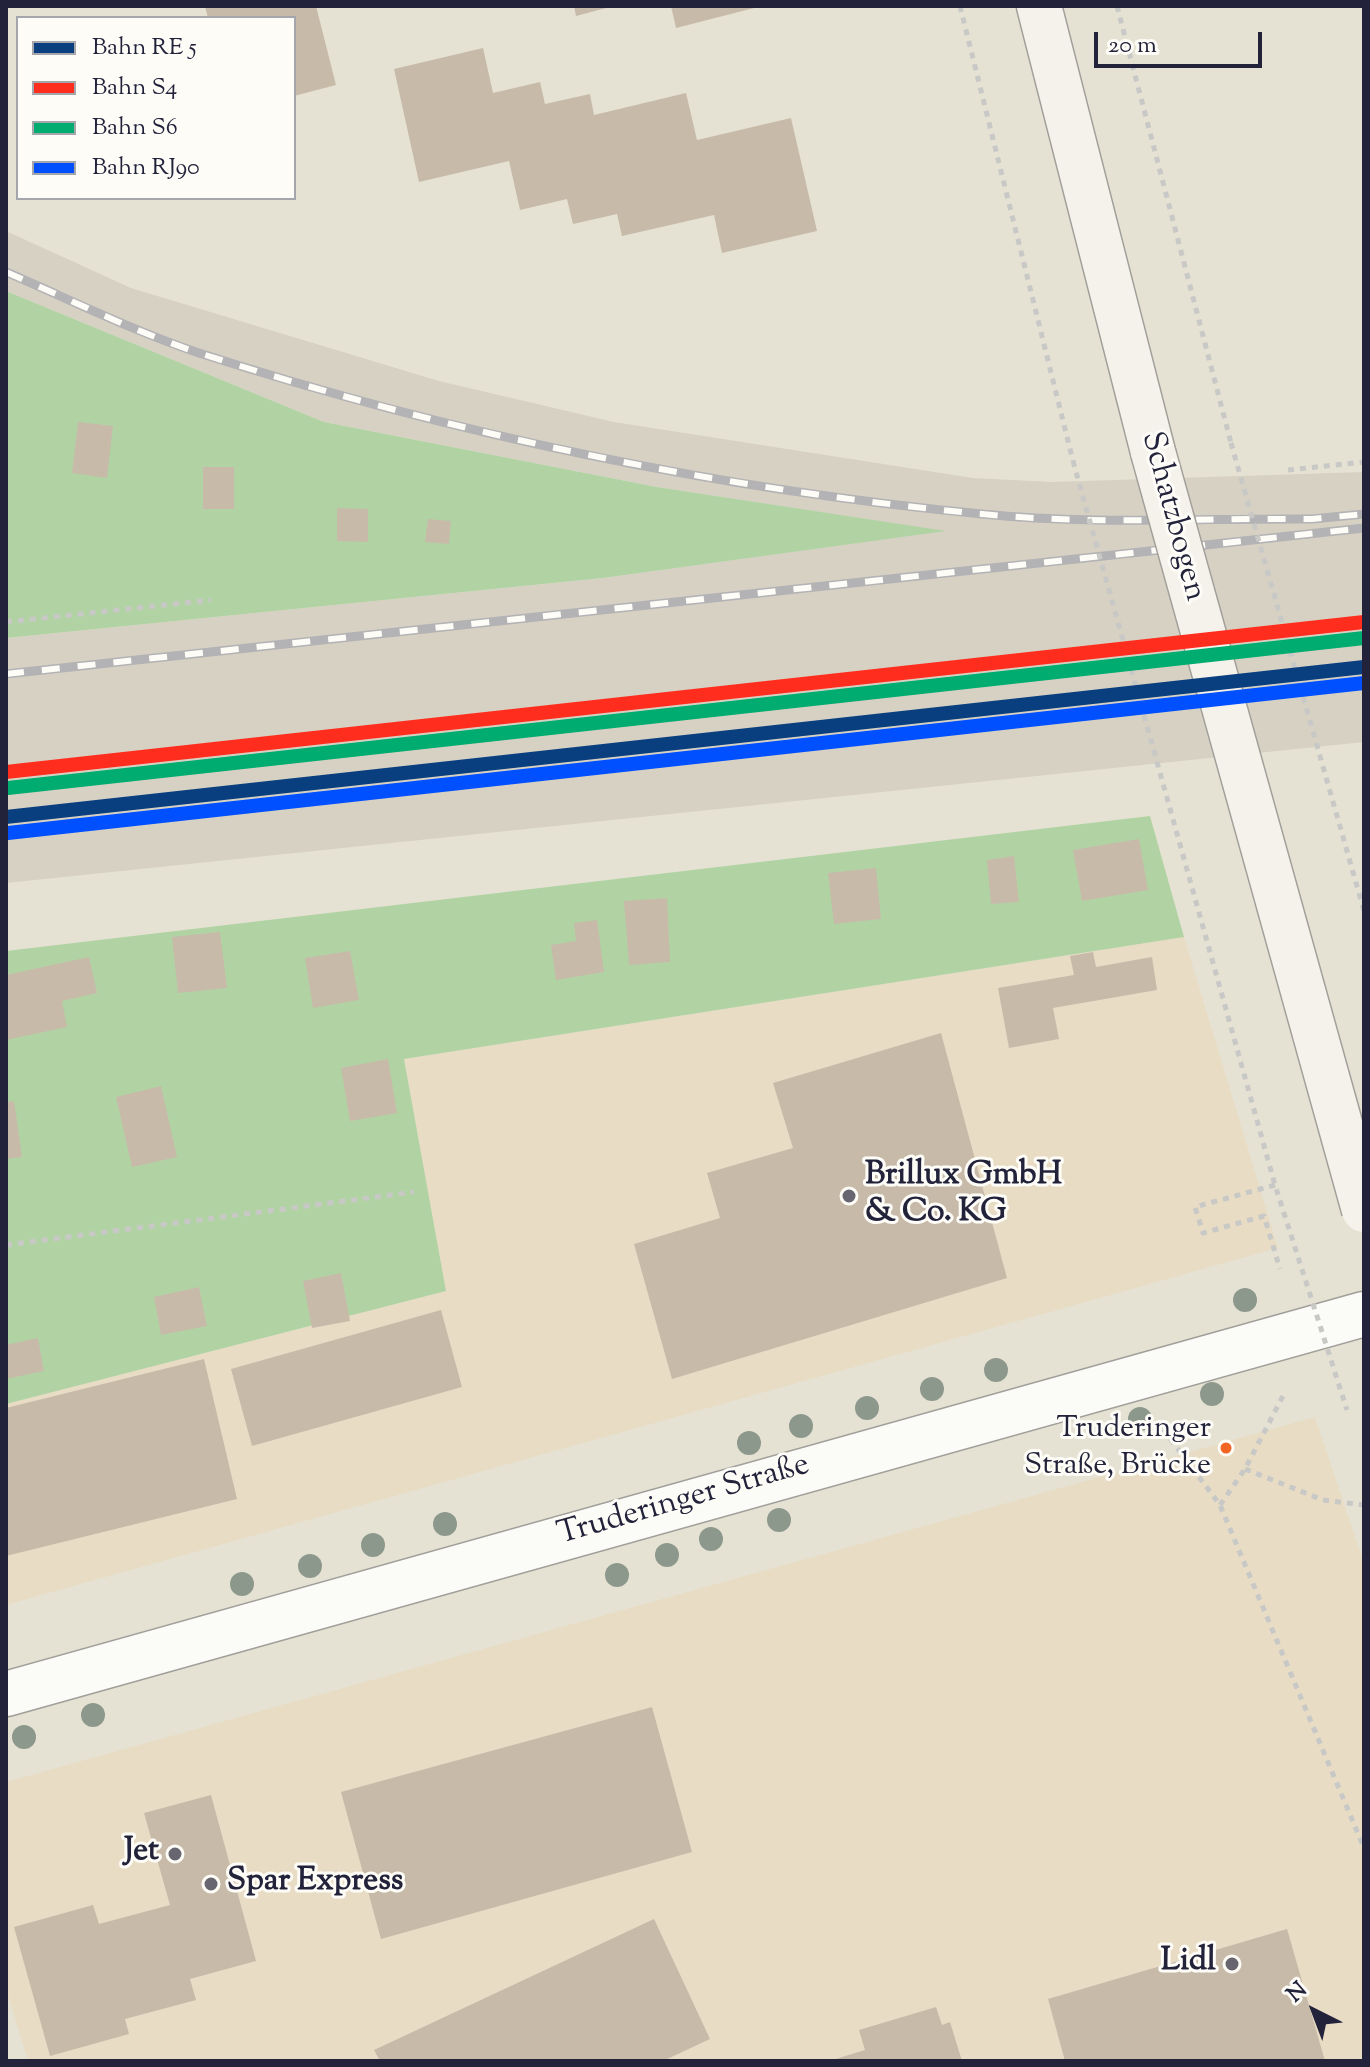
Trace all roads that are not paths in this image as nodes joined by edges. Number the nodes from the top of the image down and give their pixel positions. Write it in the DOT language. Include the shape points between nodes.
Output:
graph roads {
  1 [pos="1039,6"];
  2 [pos="1364,1210"];
  3 [pos="1364,1314"];
  4 [pos="6,1694"];
  1 -- 2 [label="main road, Schatzbogen, bridge" via="1153,452"];
  3 -- 4 [label="street, Truderinger Straße"];
}
